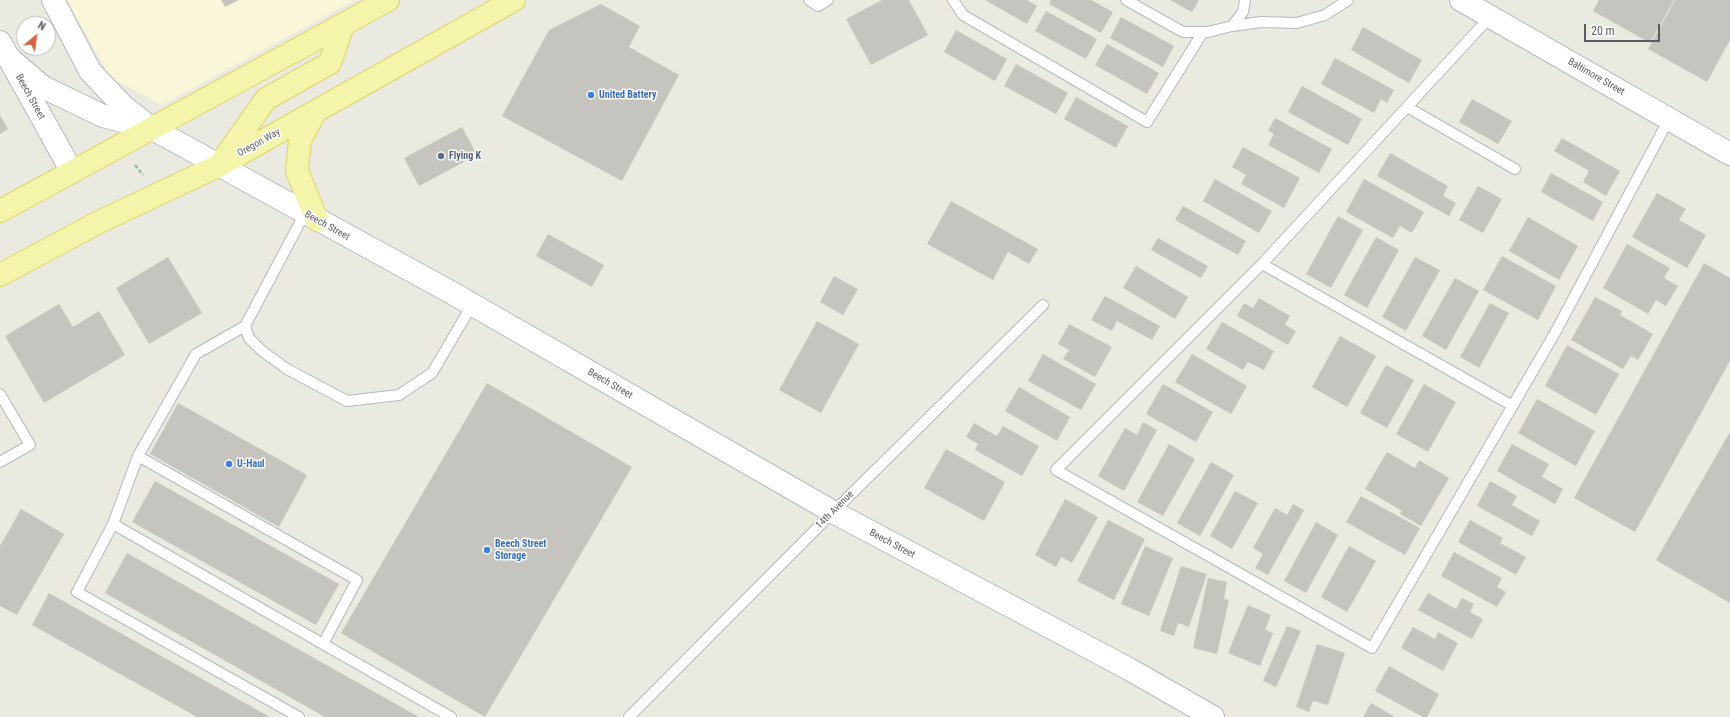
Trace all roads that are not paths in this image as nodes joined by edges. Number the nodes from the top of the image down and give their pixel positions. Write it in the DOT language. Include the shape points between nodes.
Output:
graph roads {
  1 [pos="53,0"];
  2 [pos="388,0"];
  3 [pos="514,0"];
  4 [pos="809,0"];
  5 [pos="828,0"];
  6 [pos="953,0"];
  7 [pos="1126,0"];
  8 [pos="1245,0"];
  9 [pos="1348,0"];
  10 [pos="1461,0"];
  11 [pos="1490,17"];
  12 [pos="343,25"];
  13 [pos="1232,26"];
  14 [pos="1203,32"];
  15 [pos="4,50"];
  16 [pos="1407,107"];
  17 [pos="315,112"];
  18 [pos="1669,119"];
  19 [pos="151,128"];
  20 [pos="1730,154"];
  21 [pos="220,165"];
  22 [pos="1515,169"];
  23 [pos="72,172"];
  24 [pos="0,211"];
  25 [pos="311,217"];
  26 [pos="1262,264"];
  27 [pos="0,275"];
  28 [pos="472,305"];
  29 [pos="1043,305"];
  30 [pos="245,326"];
  31 [pos="0,394"];
  32 [pos="1513,406"];
  33 [pos="138,456"];
  34 [pos="0,462"];
  35 [pos="832,512"];
  36 [pos="113,524"];
  37 [pos="323,644"];
  38 [pos="299,717"];
  39 [pos="451,717"];
  40 [pos="629,717"];
  41 [pos="1213,717"];
  1 -- 19 [label="street, Beech Street" via="90,71 123,106"];
  2 -- 12 [label="main road"];
  3 -- 17 [label="main road, Oregon Way"];
  4 -- 5 [label="lane" via="818,6"];
  6 -- 14 [label="lane" via="963,15 1147,122"];
  7 -- 14 [label="lane" via="1183,32"];
  8 -- 13 [label="lane" via="1243,12"];
  9 -- 13 [label="lane" via="1325,15 1297,23 1261,22"];
  10 -- 11 [label="street, Baltimore Street"];
  11 -- 16 [label="lane"];
  11 -- 18 [label="street, Baltimore Street"];
  12 -- 19 [label="main road"];
  12 -- 21 [label="main road" via="330,63 266,99"];
  13 -- 14 [label="lane"];
  15 -- 19 [label="street" via="43,86 103,116"];
  15 -- 23 [label="street, Beech Street"];
  16 -- 22 [label="lane"];
  16 -- 26 [label="lane"];
  17 -- 21 [label="main road, Oregon Way"];
  17 -- 25 [label="main road" via="300,141 297,171"];
  18 -- 20 [label="street, Baltimore Street"];
  18 -- 32 [label="lane"];
  19 -- 21 [label="street, Beech Street"];
  19 -- 23 [label="main road"];
  21 -- 25 [label="street, Beech Street"];
  21 -- 27 [label="main road, Oregon Way" via="99,222"];
  23 -- 24 [label="main road"];
  25 -- 28 [label="street, Beech Street"];
  25 -- 30 [label="lane"];
  26 -- 32 [label="lane"];
  26 -- 32 [label="lane" via="1056,470 1372,648"];
  28 -- 30 [label="lane" via="432,373 399,394 347,401 281,365 249,338"];
  28 -- 35 [label="street, Beech Street"];
  29 -- 35 [label="lane, 14th Avenue"];
  30 -- 33 [label="lane" via="196,354"];
  31 -- 34 [label="lane" via="30,445"];
  33 -- 36 [label="lane"];
  33 -- 37 [label="lane" via="357,580"];
  35 -- 40 [label="lane, 14th Avenue"];
  35 -- 41 [label="street, Beech Street" via="1129,669"];
  36 -- 37 [label="lane"];
  36 -- 38 [label="lane" via="77,592"];
  37 -- 39 [label="lane"];
}
